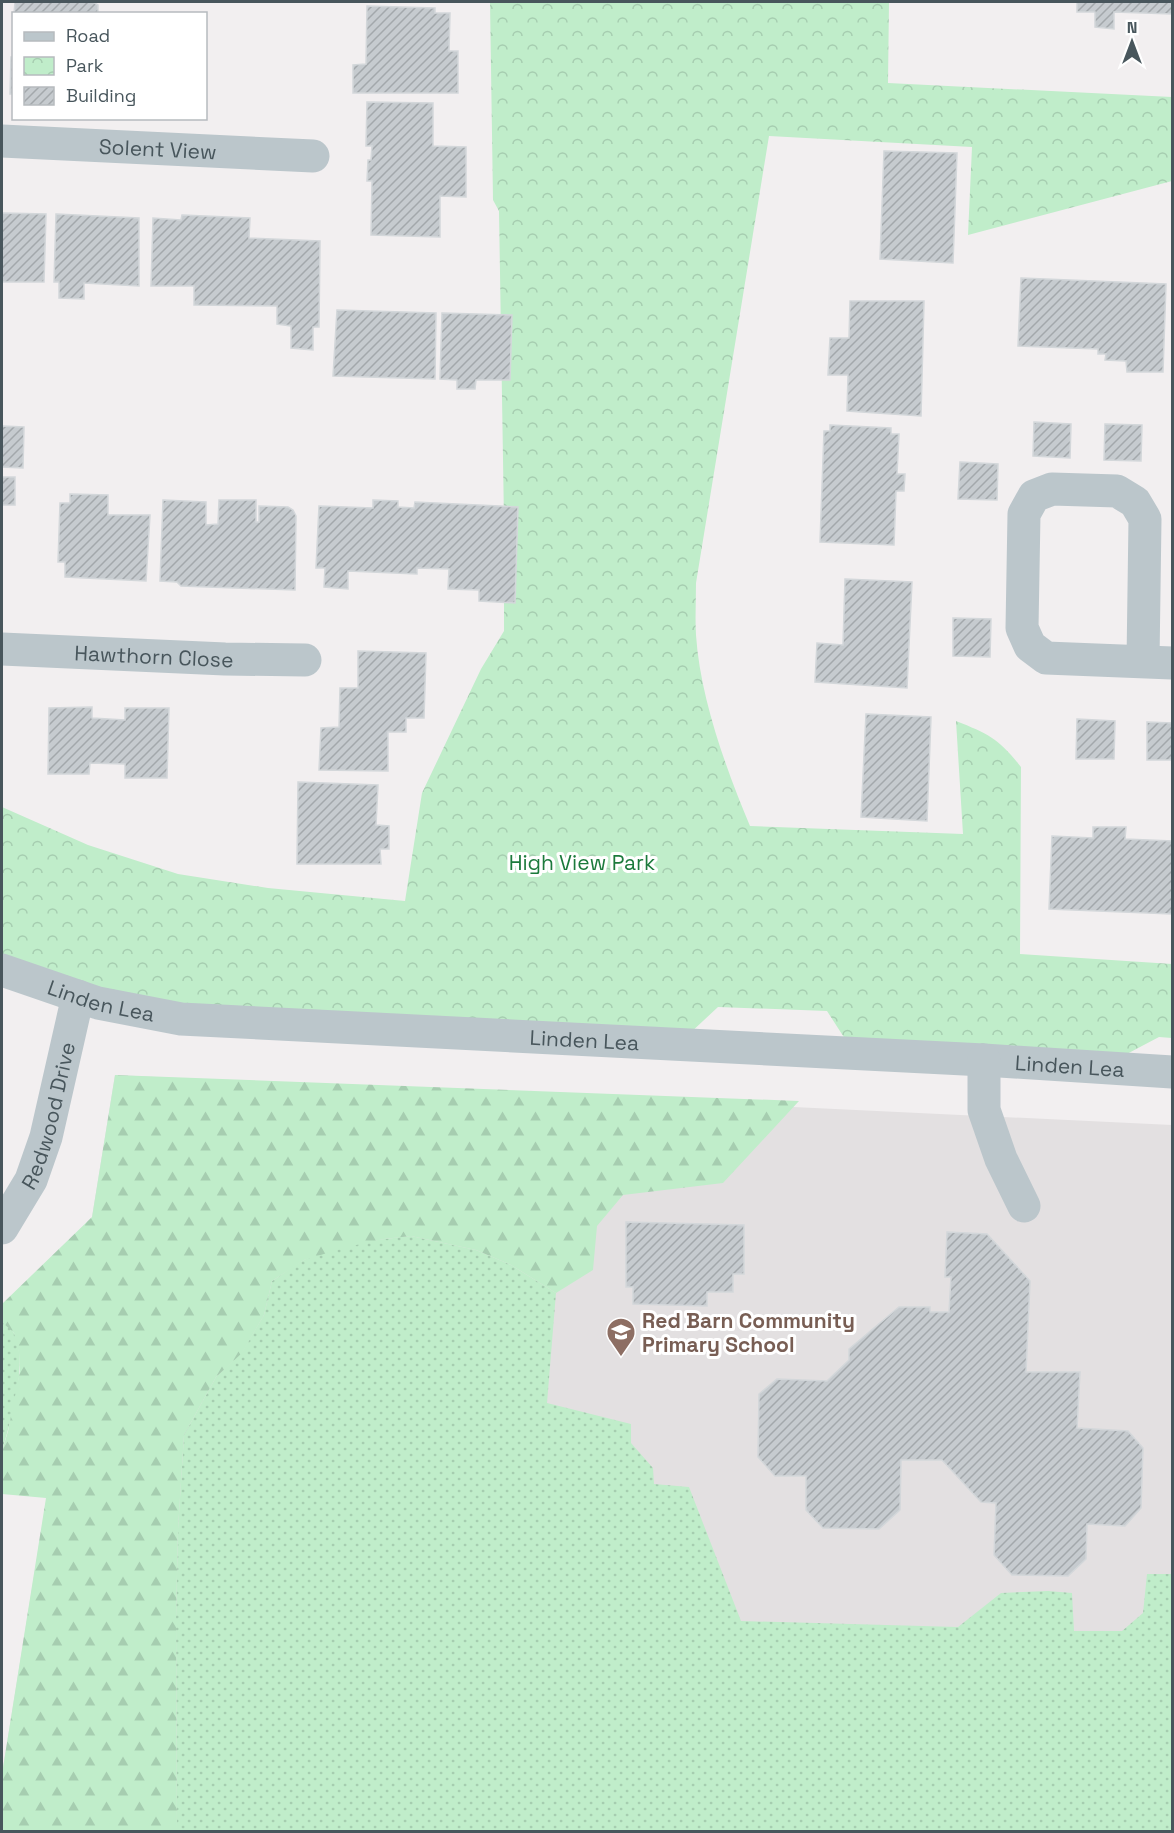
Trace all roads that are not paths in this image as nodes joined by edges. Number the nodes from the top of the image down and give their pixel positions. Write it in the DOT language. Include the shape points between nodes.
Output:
graph roads {
  1 [pos="2,141"];
  2 [pos="313,156"];
  3 [pos="2,649"];
  4 [pos="305,660"];
  5 [pos="1158,662"];
  6 [pos="2,970"];
  7 [pos="78,996"];
  8 [pos="984,1059"];
  9 [pos="1173,1072"];
  10 [pos="1024,1206"];
  11 [pos="2,1228"];
  1 -- 2 [label="street, Solent View"];
  3 -- 4 [label="street, Hawthorn Close"];
  5 -- 5 [label="street" via="1046,658 1030,646 1022,627 1024,514 1034,496 1052,489 1117,491 1135,502 1145,519"];
  6 -- 7 [label="street, Linden Lea"];
  7 -- 8 [label="street, Linden Lea" via="181,1019"];
  7 -- 11 [label="street, Redwood Drive" via="46,1137 31,1180"];
  8 -- 9 [label="street, Linden Lea"];
  8 -- 10 [label="street" via="984,1110 1001,1159"];
}
